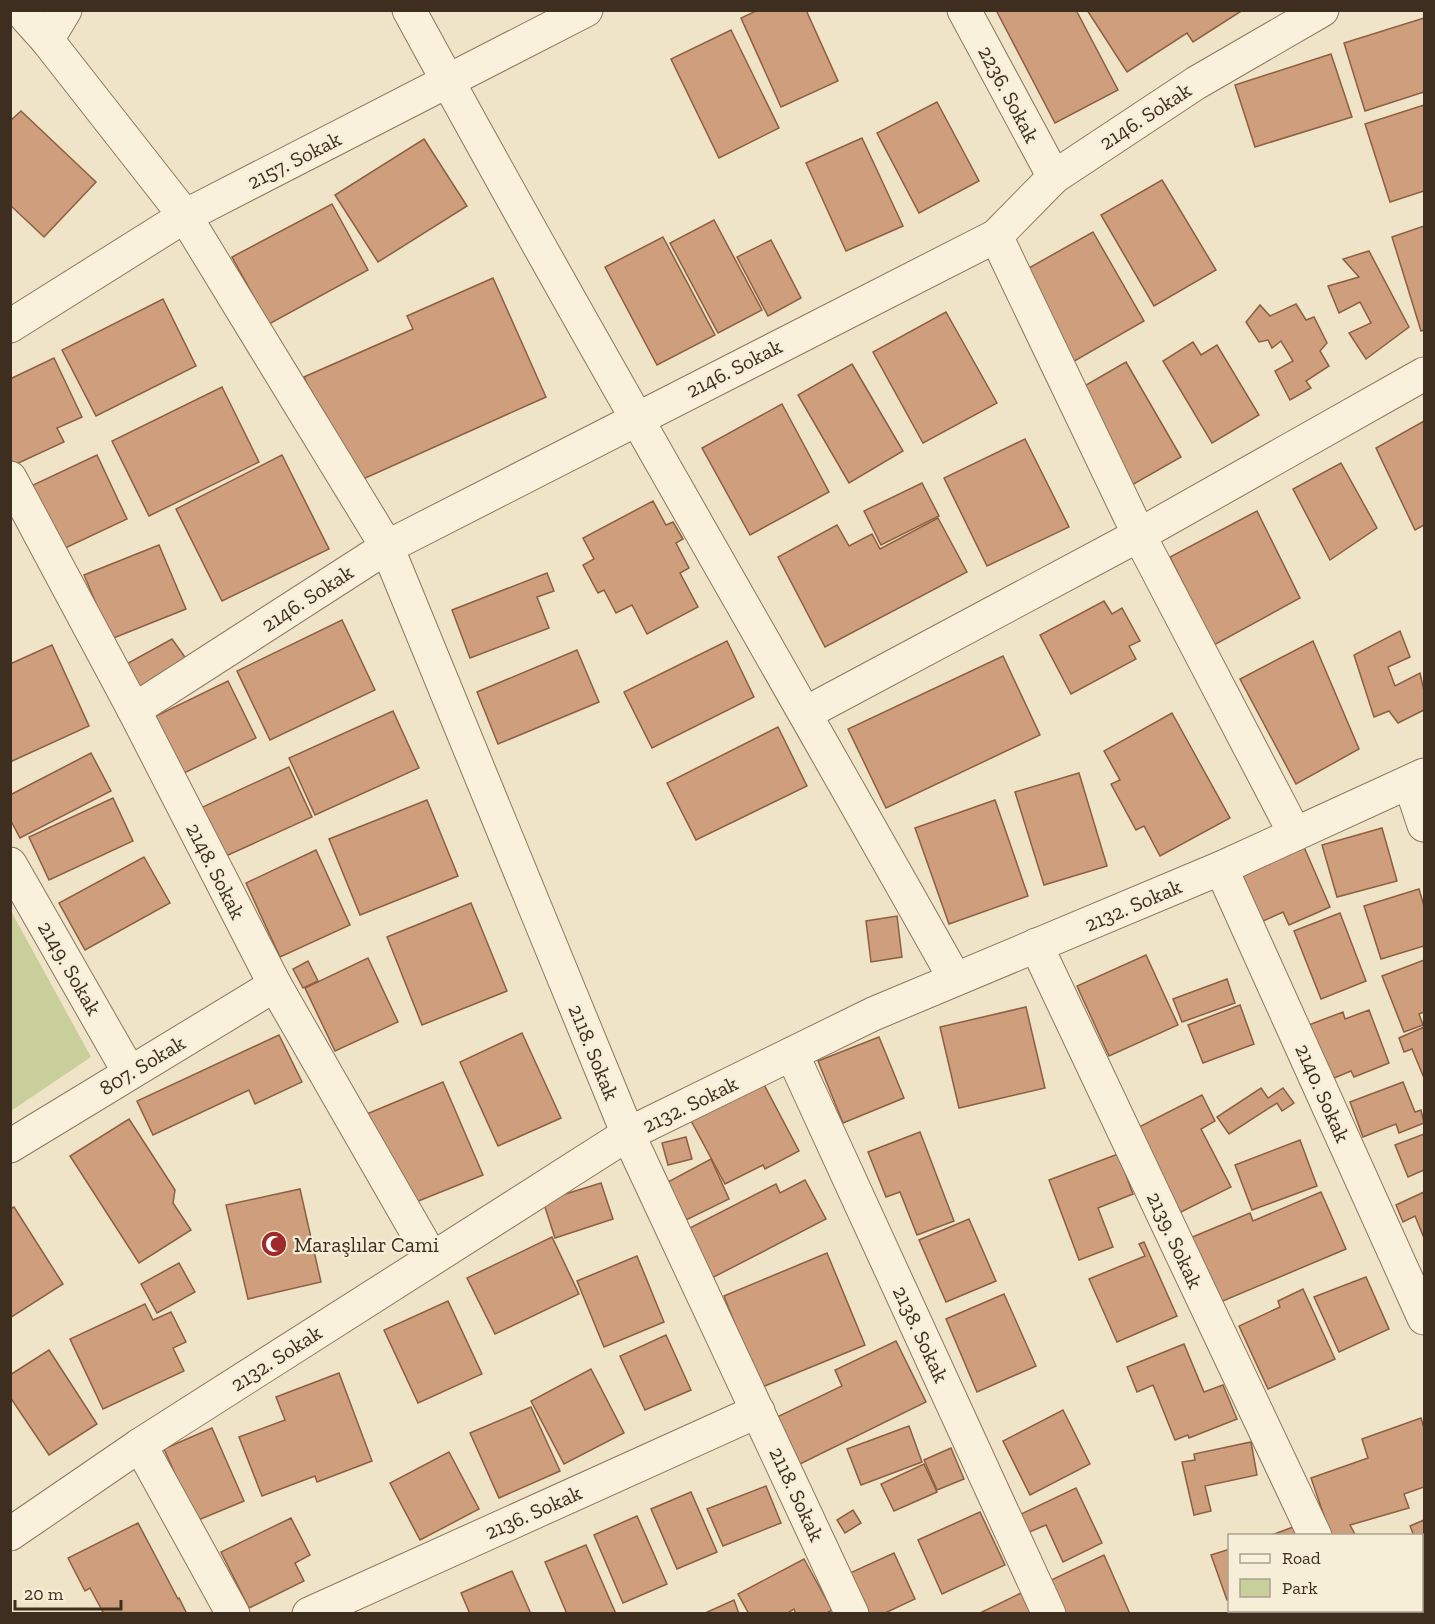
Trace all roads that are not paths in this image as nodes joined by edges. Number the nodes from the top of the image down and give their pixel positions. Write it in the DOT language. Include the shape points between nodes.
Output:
graph roads {
  1 [pos="20,10"];
  2 [pos="65,10"];
  3 [pos="409,10"];
  4 [pos="586,10"];
  5 [pos="964,10"];
  6 [pos="1322,10"];
  7 [pos="47,40"];
  8 [pos="447,81"];
  9 [pos="1054,177"];
  10 [pos="185,216"];
  11 [pos="996,236"];
  12 [pos="10,326"];
  13 [pos="1425,374"];
  14 [pos="635,418"];
  15 [pos="10,478"];
  16 [pos="1139,536"];
  17 [pos="387,547"];
  18 [pos="134,710"];
  19 [pos="806,712"];
  20 [pos="1417,779"];
  21 [pos="1425,825"];
  22 [pos="1295,834"];
  23 [pos="10,864"];
  24 [pos="1221,868"];
  25 [pos="1036,945"];
  26 [pos="955,979"];
  27 [pos="275,985"];
  28 [pos="792,1054"];
  29 [pos="129,1072"];
  30 [pos="628,1134"];
  31 [pos="10,1146"];
  32 [pos="431,1257"];
  33 [pos="1425,1318"];
  34 [pos="758,1411"];
  35 [pos="140,1445"];
  36 [pos="10,1534"];
  37 [pos="1314,1534"];
  38 [pos="233,1614"];
  39 [pos="309,1614"];
  40 [pos="852,1614"];
  41 [pos="1049,1614"];
  1 -- 7 [label="street, 2118. Sokak"];
  2 -- 7 [label="street"];
  3 -- 8 [label="street"];
  4 -- 8 [label="street, 2157. Sokak"];
  5 -- 9 [label="street, 2236. Sokak"];
  6 -- 9 [label="street, 2146. Sokak" via="1196,83"];
  7 -- 10 [label="street, 2118. Sokak"];
  8 -- 10 [label="street, 2157. Sokak"];
  8 -- 14 [label="street"];
  9 -- 11 [label="street, 2146. Sokak"];
  10 -- 12 [label="street, 2157. Sokak"];
  10 -- 17 [label="street, 2118. Sokak"];
  11 -- 14 [label="street, 2146. Sokak"];
  11 -- 16 [label="street"];
  13 -- 16 [label="street"];
  14 -- 17 [label="street, 2146. Sokak"];
  14 -- 19 [label="street"];
  15 -- 18 [label="street, 2148. Sokak"];
  16 -- 19 [label="street"];
  16 -- 22 [label="street"];
  17 -- 18 [label="street, 2146. Sokak"];
  17 -- 30 [label="street, 2118. Sokak"];
  18 -- 27 [label="street, 2148. Sokak"];
  19 -- 26 [label="street"];
  20 -- 21 [label="street"];
  20 -- 22 [label="street, 2132. Sokak"];
  22 -- 24 [label="street, 2132. Sokak"];
  23 -- 29 [label="street, 2149. Sokak"];
  24 -- 25 [label="street, 2132. Sokak"];
  24 -- 33 [label="street, 2140. Sokak"];
  25 -- 26 [label="street, 2132. Sokak"];
  25 -- 37 [label="street, 2139. Sokak"];
  26 -- 28 [label="street, 2132. Sokak"];
  27 -- 29 [label="street, 807. Sokak"];
  27 -- 32 [label="street, 2148. Sokak"];
  28 -- 30 [label="street, 2132. Sokak"];
  28 -- 41 [label="street, 2138. Sokak"];
  29 -- 31 [label="street, 807. Sokak"];
  30 -- 32 [label="street, 2132. Sokak"];
  30 -- 34 [label="street, 2118. Sokak"];
  32 -- 35 [label="street, 2132. Sokak"];
  34 -- 39 [label="street, 2136. Sokak"];
  34 -- 40 [label="street, 2118. Sokak"];
  35 -- 36 [label="street, 2132. Sokak"];
  35 -- 38 [label="street"];
}
